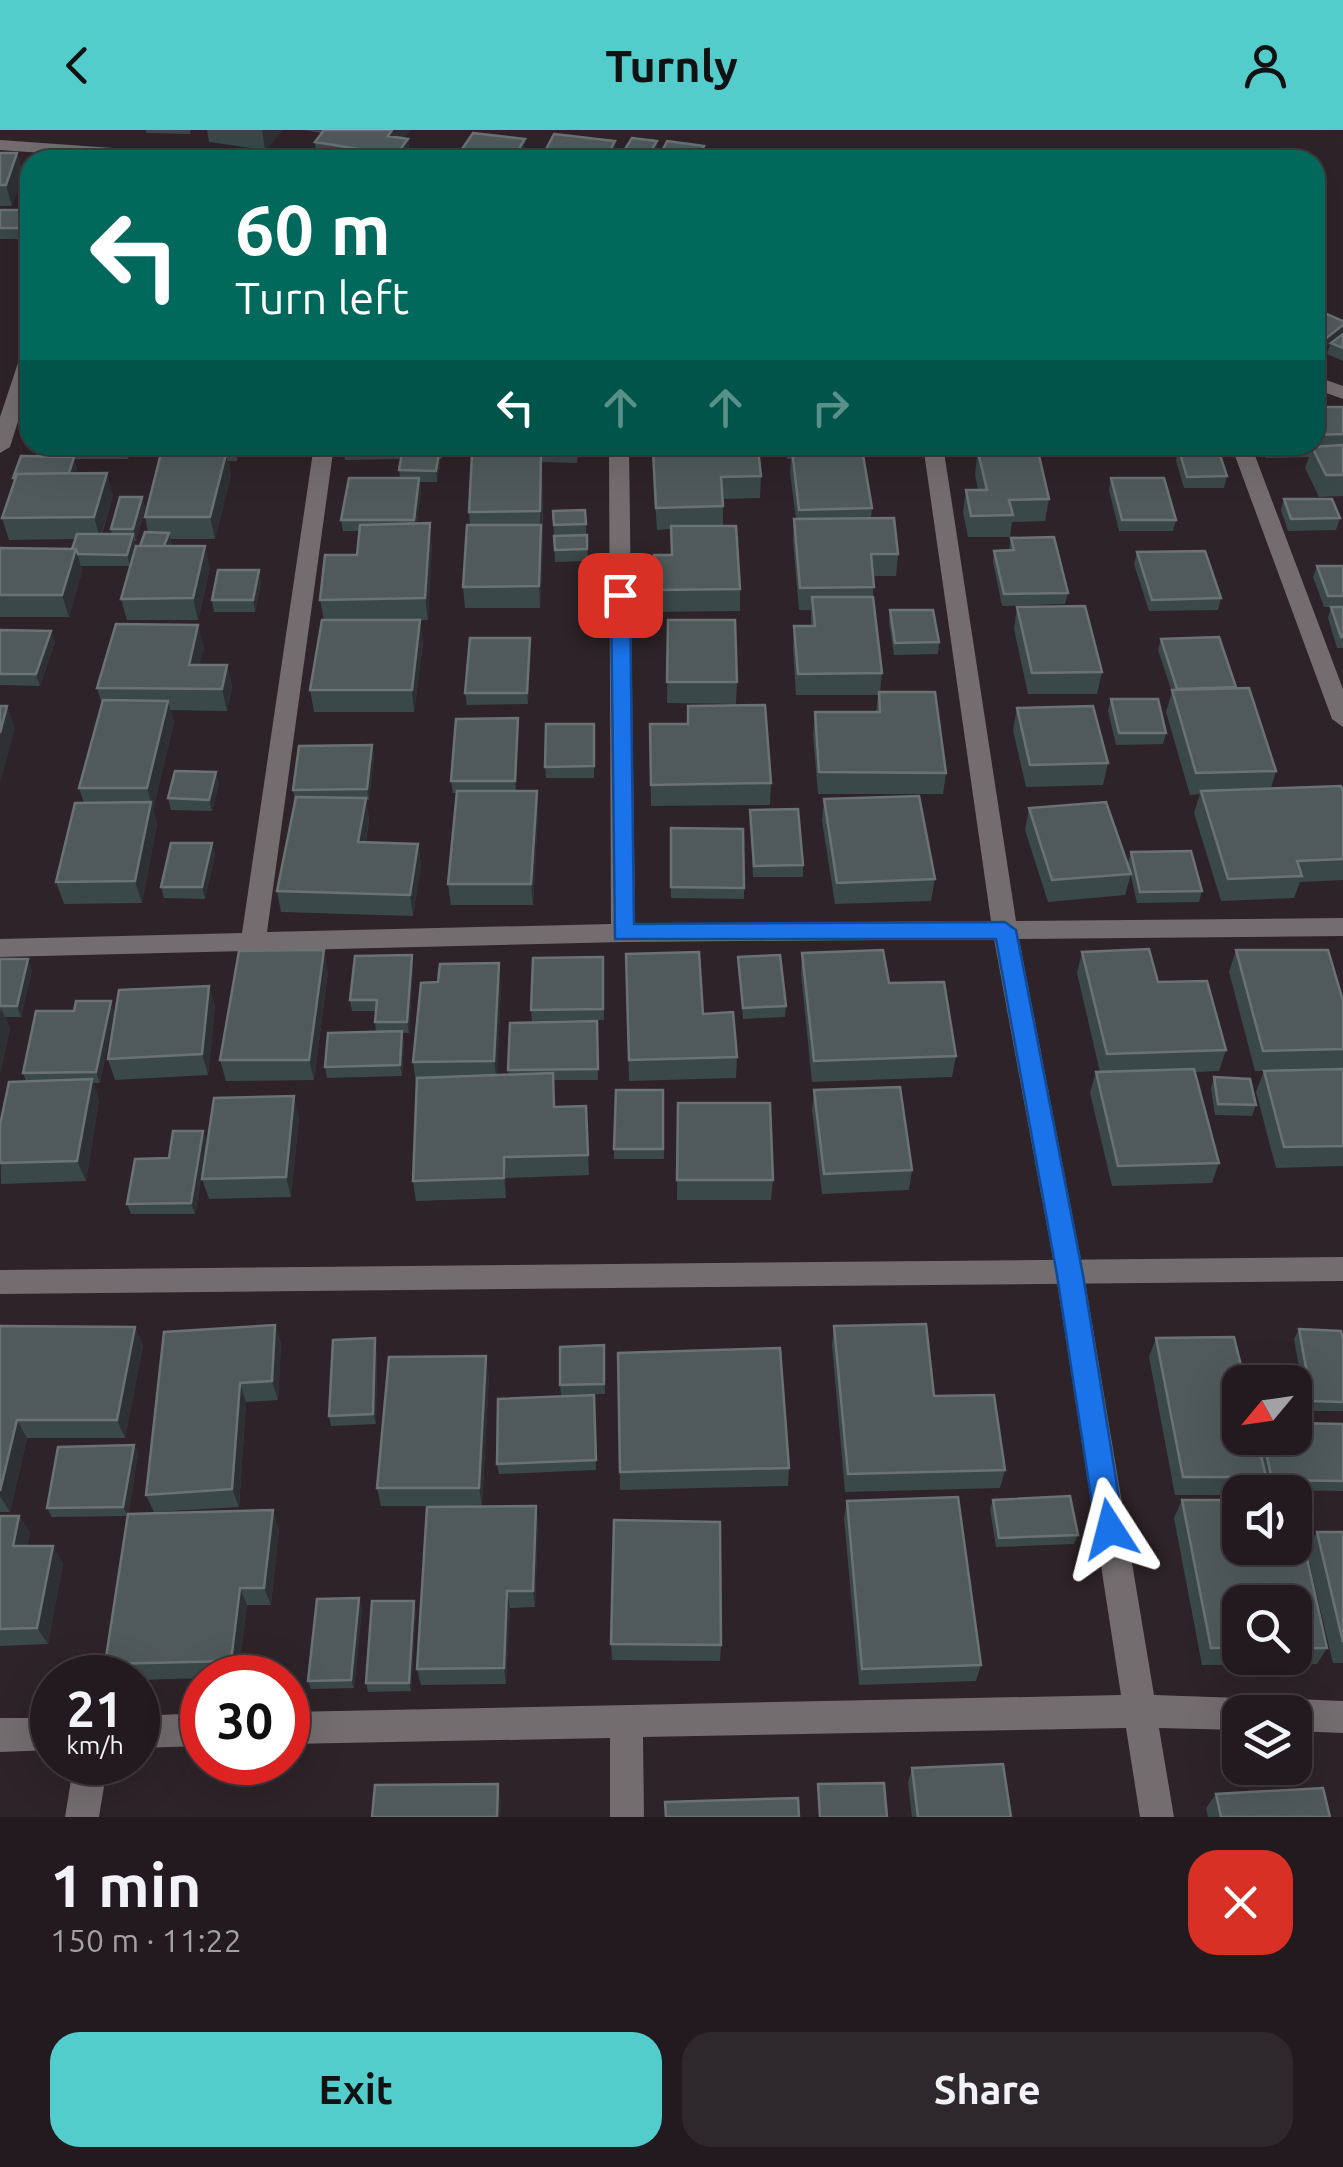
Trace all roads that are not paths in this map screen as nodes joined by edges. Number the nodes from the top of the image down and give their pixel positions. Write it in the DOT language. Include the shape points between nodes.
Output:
graph roads {
  1 [pos="0,145"];
  2 [pos="47,150"];
  3 [pos="20,385"];
  4 [pos="0,447"];
  5 [pos="323,455"];
  6 [pos="619,455"];
  7 [pos="934,455"];
  8 [pos="1246,455"];
  9 [pos="1343,719"];
  10 [pos="1343,927"];
  11 [pos="1005,930"];
  12 [pos="623,933"];
  13 [pos="253,942"];
  14 [pos="0,948"];
  15 [pos="1343,1269"];
  16 [pos="1070,1275"];
  17 [pos="0,1282"];
  18 [pos="1138,1711"];
  19 [pos="1222,1713"];
  20 [pos="1312,1715"];
  21 [pos="1343,1716"];
  22 [pos="626,1720"];
  23 [pos="310,1727"];
  24 [pos="30,1734"];
  25 [pos="0,1735"];
  26 [pos="87,1785"];
  27 [pos="82,1817"];
  28 [pos="627,1817"];
  29 [pos="1158,1817"];
  1 -- 2 [label="street"];
  3 -- 4 [label="street"];
  5 -- 13 [label="street"];
  6 -- 12 [label="street"];
  7 -- 11 [label="street"];
  8 -- 9 [label="street"];
  10 -- 11 [label="street"];
  11 -- 12 [label="street"];
  11 -- 16 [label="street"];
  12 -- 13 [label="street"];
  13 -- 14 [label="street"];
  15 -- 16 [label="street"];
  16 -- 17 [label="street"];
  16 -- 18 [label="street"];
  18 -- 19 [label="street"];
  18 -- 22 [label="street"];
  18 -- 29 [label="street"];
  20 -- 21 [label="street"];
  22 -- 23 [label="street"];
  22 -- 28 [label="street"];
  24 -- 25 [label="street"];
  26 -- 27 [label="street"];
}
